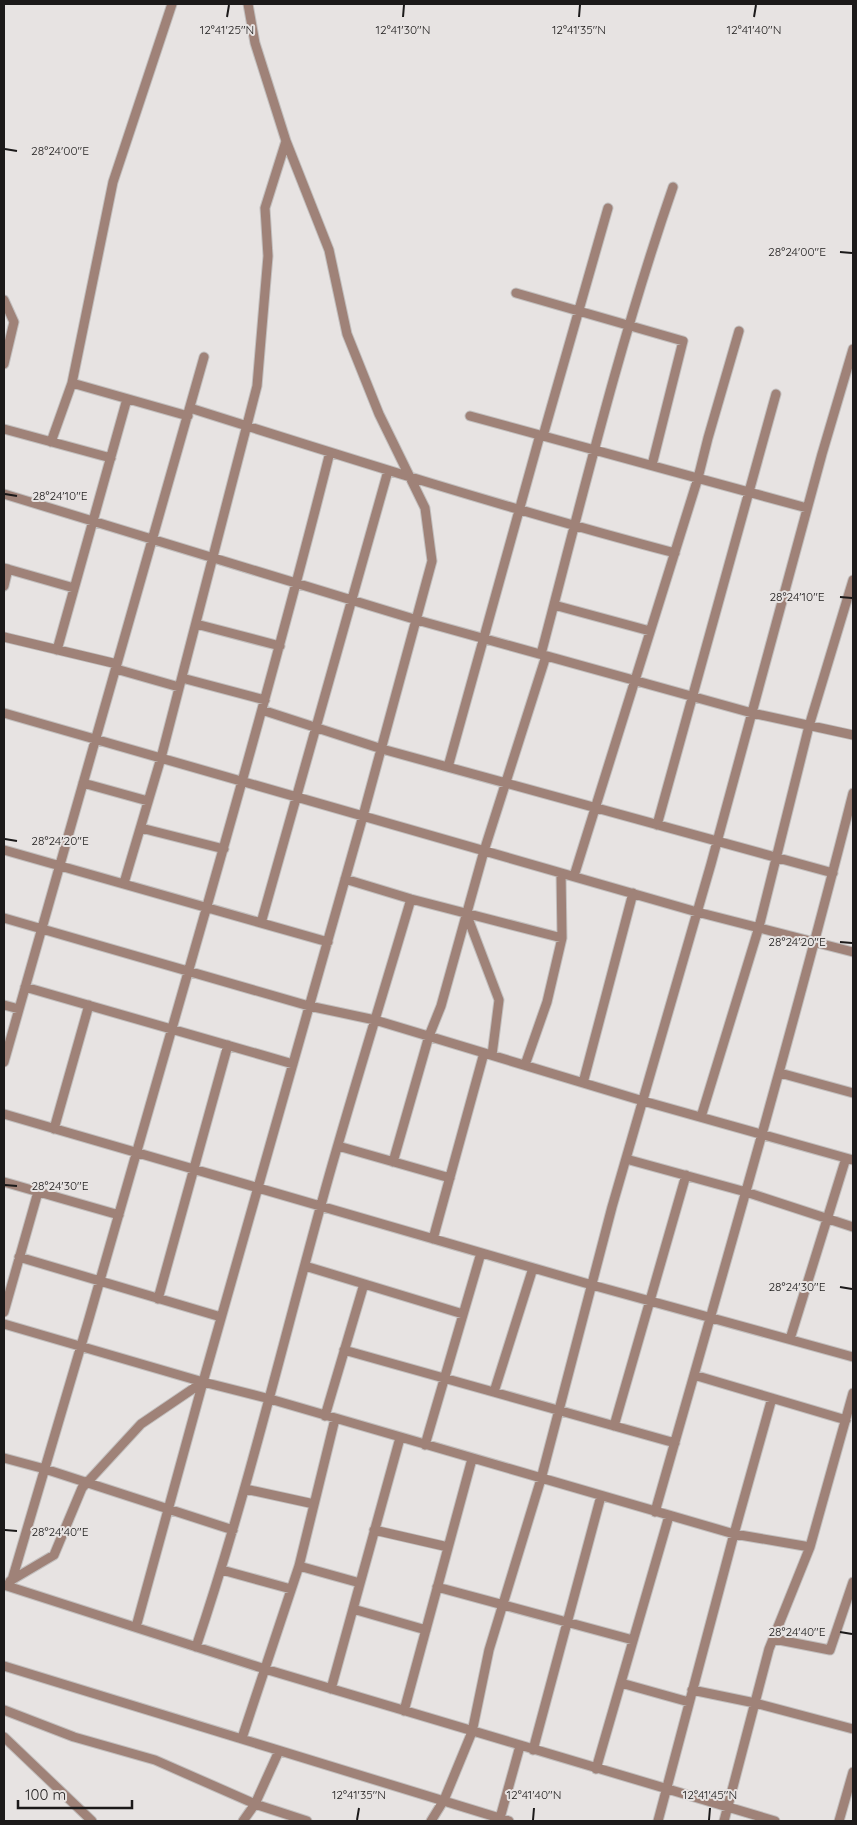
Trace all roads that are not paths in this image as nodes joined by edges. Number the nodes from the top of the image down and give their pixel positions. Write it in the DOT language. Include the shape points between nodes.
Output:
graph roads {
  1 [pos="172,4"];
  2 [pos="248,4"];
  3 [pos="286,141"];
  4 [pos="673,186"];
  5 [pos="608,208"];
  6 [pos="516,293"];
  7 [pos="4,300"];
  8 [pos="578,311"];
  9 [pos="629,326"];
  10 [pos="739,331"];
  11 [pos="853,348"];
  12 [pos="204,357"];
  13 [pos="4,364"];
  14 [pos="72,384"];
  15 [pos="776,394"];
  16 [pos="127,399"];
  17 [pos="189,412"];
  18 [pos="470,416"];
  19 [pos="247,426"];
  20 [pos="4,430"];
  21 [pos="541,435"];
  22 [pos="51,442"];
  23 [pos="594,450"];
  24 [pos="330,452"];
  25 [pos="111,458"];
  26 [pos="652,466"];
  27 [pos="388,471"];
  28 [pos="410,478"];
  29 [pos="698,478"];
  30 [pos="748,492"];
  31 [pos="4,494"];
  32 [pos="807,508"];
  33 [pos="519,510"];
  34 [pos="93,522"];
  35 [pos="574,527"];
  36 [pos="153,540"];
  37 [pos="675,553"];
  38 [pos="213,558"];
  39 [pos="6,568"];
  40 [pos="853,580"];
  41 [pos="297,583"];
  42 [pos="4,586"];
  43 [pos="74,588"];
  44 [pos="351,600"];
  45 [pos="554,605"];
  46 [pos="417,620"];
  47 [pos="196,624"];
  48 [pos="650,631"];
  49 [pos="4,637"];
  50 [pos="483,638"];
  51 [pos="280,646"];
  52 [pos="57,650"];
  53 [pos="544,655"];
  54 [pos="117,667"];
  55 [pos="635,680"];
  56 [pos="181,683"];
  57 [pos="692,696"];
  58 [pos="265,700"];
  59 [pos="262,710"];
  60 [pos="752,713"];
  61 [pos="4,714"];
  62 [pos="809,726"];
  63 [pos="316,727"];
  64 [pos="853,735"];
  65 [pos="95,740"];
  66 [pos="382,749"];
  67 [pos="161,758"];
  68 [pos="448,767"];
  69 [pos="242,782"];
  70 [pos="505,783"];
  71 [pos="83,784"];
  72 [pos="853,793"];
  73 [pos="297,797"];
  74 [pos="148,801"];
  75 [pos="595,808"];
  76 [pos="363,816"];
  77 [pos="657,825"];
  78 [pos="141,828"];
  79 [pos="717,842"];
  80 [pos="224,849"];
  81 [pos="4,850"];
  82 [pos="484,851"];
  83 [pos="776,858"];
  84 [pos="60,865"];
  85 [pos="560,872"];
  86 [pos="833,873"];
  87 [pos="574,876"];
  88 [pos="345,879"];
  89 [pos="124,883"];
  90 [pos="633,893"];
  91 [pos="411,899"];
  92 [pos="207,907"];
  93 [pos="698,912"];
  94 [pos="466,913"];
  95 [pos="4,918"];
  96 [pos="262,923"];
  97 [pos="759,928"];
  98 [pos="42,929"];
  99 [pos="562,938"];
  100 [pos="328,942"];
  101 [pos="815,942"];
  102 [pos="853,952"];
  103 [pos="189,972"];
  104 [pos="25,987"];
  105 [pos="4,1005"];
  106 [pos="89,1005"];
  107 [pos="309,1006"];
  108 [pos="19,1009"];
  109 [pos="375,1020"];
  110 [pos="172,1029"];
  111 [pos="429,1036"];
  112 [pos="228,1045"];
  113 [pos="488,1054"];
  114 [pos="4,1062"];
  115 [pos="293,1064"];
  116 [pos="525,1065"];
  117 [pos="780,1073"];
  118 [pos="583,1083"];
  119 [pos="853,1093"];
  120 [pos="643,1101"];
  121 [pos="4,1114"];
  122 [pos="701,1117"];
  123 [pos="54,1129"];
  124 [pos="763,1134"];
  125 [pos="338,1146"];
  126 [pos="137,1153"];
  127 [pos="626,1158"];
  128 [pos="850,1159"];
  129 [pos="394,1162"];
  130 [pos="194,1169"];
  131 [pos="686,1176"];
  132 [pos="450,1178"];
  133 [pos="4,1182"];
  134 [pos="258,1188"];
  135 [pos="38,1192"];
  136 [pos="746,1192"];
  137 [pos="321,1206"];
  138 [pos="120,1215"];
  139 [pos="827,1218"];
  140 [pos="853,1227"];
  141 [pos="434,1239"];
  142 [pos="481,1253"];
  143 [pos="19,1257"];
  144 [pos="305,1266"];
  145 [pos="533,1268"];
  146 [pos="101,1282"];
  147 [pos="364,1284"];
  148 [pos="592,1285"];
  149 [pos="158,1299"];
  150 [pos="650,1301"];
  151 [pos="4,1312"];
  152 [pos="463,1314"];
  153 [pos="221,1317"];
  154 [pos="711,1317"];
  155 [pos="4,1324"];
  156 [pos="790,1339"];
  157 [pos="82,1347"];
  158 [pos="344,1350"];
  159 [pos="853,1357"];
  160 [pos="694,1375"];
  161 [pos="445,1378"];
  162 [pos="203,1382"];
  163 [pos="494,1392"];
  164 [pos="853,1393"];
  165 [pos="772,1398"];
  166 [pos="270,1399"];
  167 [pos="559,1410"];
  168 [pos="325,1416"];
  169 [pos="336,1419"];
  170 [pos="846,1420"];
  171 [pos="614,1426"];
  172 [pos="400,1438"];
  173 [pos="675,1443"];
  174 [pos="425,1445"];
  175 [pos="4,1458"];
  176 [pos="472,1459"];
  177 [pos="45,1469"];
  178 [pos="541,1479"];
  179 [pos="87,1482"];
  180 [pos="245,1489"];
  181 [pos="601,1496"];
  182 [pos="314,1504"];
  183 [pos="168,1509"];
  184 [pos="655,1512"];
  185 [pos="669,1516"];
  186 [pos="233,1530"];
  187 [pos="374,1530"];
  188 [pos="734,1534"];
  189 [pos="448,1547"];
  190 [pos="810,1547"];
  191 [pos="299,1566"];
  192 [pos="222,1570"];
  193 [pos="12,1580"];
  194 [pos="853,1582"];
  195 [pos="360,1583"];
  196 [pos="437,1587"];
  197 [pos="291,1589"];
  198 [pos="503,1605"];
  199 [pos="353,1609"];
  200 [pos="568,1622"];
  201 [pos="136,1627"];
  202 [pos="426,1630"];
  203 [pos="774,1638"];
  204 [pos="633,1640"];
  205 [pos="196,1647"];
  206 [pos="4,1666"];
  207 [pos="265,1669"];
  208 [pos="621,1683"];
  209 [pos="331,1689"];
  210 [pos="692,1690"];
  211 [pos="689,1702"];
  212 [pos="755,1703"];
  213 [pos="4,1710"];
  214 [pos="404,1711"];
  215 [pos="853,1729"];
  216 [pos="472,1732"];
  217 [pos="4,1737"];
  218 [pos="242,1738"];
  219 [pos="520,1746"];
  220 [pos="533,1750"];
  221 [pos="280,1751"];
  222 [pos="596,1769"];
  223 [pos="853,1772"];
  224 [pos="666,1790"];
  225 [pos="444,1800"];
  226 [pos="255,1804"];
  227 [pos="727,1807"];
  228 [pos="500,1818"];
  229 [pos="92,1821"];
  230 [pos="243,1821"];
  231 [pos="307,1821"];
  232 [pos="431,1821"];
  233 [pos="509,1821"];
  234 [pos="658,1821"];
  235 [pos="724,1821"];
  236 [pos="774,1821"];
  237 [pos="839,1821"];
  1 -- 14 [label="street" via="113,182"];
  2 -- 3 [label="street" via="255,43"];
  3 -- 19 [label="street" via="264,208 267,275 257,386"];
  3 -- 28 [label="street" via="329,250 347,334"];
  4 -- 9 [label="street"];
  5 -- 8 [label="street"];
  6 -- 8 [label="street"];
  7 -- 13 [label="street" via="14,322"];
  8 -- 9 [label="street"];
  8 -- 21 [label="street"];
  9 -- 23 [label="street"];
  9 -- 26 [label="street" via="683,341"];
  10 -- 29 [label="street"];
  11 -- 32 [label="street"];
  12 -- 17 [label="street"];
  14 -- 16 [label="street"];
  14 -- 22 [label="street"];
  15 -- 30 [label="street"];
  16 -- 17 [label="street"];
  16 -- 25 [label="street"];
  17 -- 19 [label="street"];
  17 -- 36 [label="street"];
  18 -- 21 [label="street"];
  19 -- 24 [label="street"];
  19 -- 38 [label="street"];
  20 -- 22 [label="street"];
  21 -- 23 [label="street"];
  21 -- 33 [label="street"];
  22 -- 25 [label="street"];
  23 -- 26 [label="street"];
  23 -- 35 [label="street"];
  24 -- 27 [label="street"];
  24 -- 41 [label="street"];
  25 -- 34 [label="street"];
  26 -- 29 [label="street"];
  27 -- 28 [label="street"];
  27 -- 44 [label="street"];
  28 -- 33 [label="street"];
  28 -- 46 [label="street" via="425,508 432,561"];
  29 -- 30 [label="street"];
  29 -- 37 [label="street"];
  30 -- 32 [label="street"];
  30 -- 57 [label="street"];
  31 -- 34 [label="street"];
  32 -- 60 [label="street"];
  33 -- 35 [label="street"];
  33 -- 50 [label="street"];
  34 -- 36 [label="street"];
  34 -- 43 [label="street"];
  35 -- 37 [label="street"];
  35 -- 45 [label="street"];
  36 -- 38 [label="street"];
  36 -- 54 [label="street"];
  37 -- 48 [label="street"];
  38 -- 41 [label="street"];
  38 -- 47 [label="street"];
  39 -- 42 [label="street"];
  39 -- 43 [label="street"];
  40 -- 62 [label="street"];
  41 -- 44 [label="street"];
  41 -- 51 [label="street"];
  43 -- 52 [label="street"];
  44 -- 46 [label="street"];
  44 -- 63 [label="street"];
  45 -- 48 [label="street"];
  45 -- 53 [label="street"];
  46 -- 50 [label="street"];
  46 -- 66 [label="street"];
  47 -- 51 [label="street"];
  47 -- 56 [label="street"];
  48 -- 55 [label="street"];
  49 -- 52 [label="street"];
  50 -- 53 [label="street"];
  50 -- 68 [label="street"];
  51 -- 58 [label="street"];
  52 -- 54 [label="street"];
  53 -- 55 [label="street"];
  53 -- 70 [label="street"];
  54 -- 56 [label="street"];
  54 -- 65 [label="street"];
  55 -- 57 [label="street"];
  55 -- 75 [label="street"];
  56 -- 58 [label="street"];
  56 -- 67 [label="street"];
  57 -- 60 [label="street"];
  57 -- 77 [label="street"];
  58 -- 59 [label="street"];
  59 -- 63 [label="street"];
  59 -- 69 [label="street"];
  60 -- 62 [label="street"];
  60 -- 79 [label="street"];
  61 -- 65 [label="street"];
  62 -- 64 [label="street"];
  62 -- 83 [label="street"];
  63 -- 66 [label="street"];
  63 -- 73 [label="street"];
  65 -- 67 [label="street"];
  65 -- 71 [label="street"];
  66 -- 68 [label="street"];
  66 -- 76 [label="street"];
  67 -- 69 [label="street"];
  67 -- 74 [label="street"];
  68 -- 70 [label="street"];
  69 -- 73 [label="street"];
  69 -- 80 [label="street"];
  70 -- 75 [label="street"];
  70 -- 82 [label="street"];
  71 -- 74 [label="street"];
  71 -- 84 [label="street"];
  72 -- 86 [label="street"];
  73 -- 76 [label="street"];
  73 -- 96 [label="street"];
  74 -- 78 [label="street"];
  75 -- 77 [label="street"];
  75 -- 87 [label="street"];
  76 -- 82 [label="street"];
  76 -- 88 [label="street"];
  77 -- 79 [label="street"];
  78 -- 80 [label="street"];
  78 -- 89 [label="street"];
  79 -- 83 [label="street"];
  79 -- 93 [label="street"];
  80 -- 92 [label="street"];
  81 -- 84 [label="street"];
  82 -- 85 [label="street"];
  82 -- 94 [label="street"];
  83 -- 86 [label="street"];
  83 -- 97 [label="street"];
  84 -- 89 [label="street"];
  84 -- 98 [label="street"];
  85 -- 87 [label="street"];
  85 -- 99 [label="street"];
  86 -- 101 [label="street"];
  87 -- 90 [label="street"];
  88 -- 91 [label="street"];
  88 -- 100 [label="street"];
  89 -- 92 [label="street"];
  90 -- 93 [label="street"];
  90 -- 118 [label="street"];
  91 -- 94 [label="street"];
  91 -- 109 [label="street"];
  92 -- 96 [label="street"];
  92 -- 103 [label="street"];
  93 -- 97 [label="street"];
  93 -- 120 [label="street"];
  94 -- 99 [label="street"];
  94 -- 111 [label="street" via="441,1006"];
  94 -- 113 [label="street" via="499,1000"];
  95 -- 98 [label="street"];
  96 -- 100 [label="street"];
  97 -- 101 [label="street"];
  97 -- 122 [label="street"];
  98 -- 103 [label="street"];
  98 -- 104 [label="street"];
  99 -- 116 [label="street" via="547,1002"];
  100 -- 107 [label="street"];
  101 -- 102 [label="street"];
  101 -- 117 [label="street"];
  103 -- 107 [label="street"];
  103 -- 110 [label="street"];
  104 -- 106 [label="street"];
  104 -- 108 [label="street"];
  105 -- 108 [label="street"];
  106 -- 110 [label="street"];
  106 -- 123 [label="street"];
  107 -- 109 [label="street"];
  107 -- 115 [label="street"];
  108 -- 114 [label="street"];
  109 -- 111 [label="street"];
  109 -- 125 [label="street"];
  110 -- 112 [label="street"];
  110 -- 126 [label="street"];
  111 -- 113 [label="street"];
  111 -- 129 [label="street"];
  112 -- 115 [label="street"];
  112 -- 130 [label="street"];
  113 -- 116 [label="street"];
  113 -- 132 [label="street"];
  115 -- 134 [label="street"];
  116 -- 118 [label="street"];
  117 -- 119 [label="street"];
  117 -- 124 [label="street"];
  118 -- 120 [label="street"];
  120 -- 122 [label="street"];
  120 -- 127 [label="street"];
  121 -- 123 [label="street"];
  122 -- 124 [label="street"];
  123 -- 126 [label="street"];
  124 -- 128 [label="street"];
  124 -- 136 [label="street"];
  125 -- 129 [label="street"];
  125 -- 137 [label="street"];
  126 -- 130 [label="street"];
  126 -- 138 [label="street"];
  127 -- 131 [label="street"];
  127 -- 148 [label="street"];
  128 -- 139 [label="street"];
  129 -- 132 [label="street"];
  130 -- 134 [label="street"];
  130 -- 149 [label="street"];
  131 -- 136 [label="street"];
  131 -- 150 [label="street"];
  132 -- 141 [label="street"];
  133 -- 135 [label="street"];
  134 -- 137 [label="street"];
  134 -- 153 [label="street"];
  135 -- 138 [label="street"];
  135 -- 143 [label="street"];
  136 -- 139 [label="street"];
  136 -- 154 [label="street"];
  137 -- 141 [label="street"];
  137 -- 144 [label="street"];
  138 -- 146 [label="street"];
  139 -- 140 [label="street"];
  139 -- 156 [label="street"];
  141 -- 142 [label="street"];
  142 -- 145 [label="street"];
  142 -- 152 [label="street"];
  143 -- 146 [label="street"];
  143 -- 151 [label="street"];
  144 -- 147 [label="street"];
  144 -- 166 [label="street"];
  145 -- 148 [label="street"];
  145 -- 163 [label="street"];
  146 -- 149 [label="street"];
  146 -- 157 [label="street"];
  147 -- 152 [label="street"];
  147 -- 158 [label="street"];
  148 -- 150 [label="street"];
  148 -- 167 [label="street"];
  149 -- 153 [label="street"];
  150 -- 154 [label="street"];
  150 -- 171 [label="street"];
  152 -- 161 [label="street"];
  153 -- 162 [label="street"];
  154 -- 156 [label="street"];
  154 -- 160 [label="street"];
  155 -- 157 [label="street"];
  156 -- 159 [label="street"];
  157 -- 162 [label="street"];
  157 -- 177 [label="street"];
  158 -- 161 [label="street"];
  158 -- 168 [label="street"];
  160 -- 165 [label="street"];
  160 -- 173 [label="street"];
  161 -- 163 [label="street"];
  161 -- 174 [label="street"];
  162 -- 166 [label="street"];
  162 -- 179 [label="street" via="141,1424"];
  162 -- 183 [label="street"];
  163 -- 167 [label="street"];
  164 -- 170 [label="street"];
  165 -- 170 [label="street"];
  165 -- 188 [label="street"];
  166 -- 168 [label="street"];
  166 -- 180 [label="street"];
  167 -- 171 [label="street"];
  167 -- 178 [label="street"];
  168 -- 169 [label="street"];
  169 -- 172 [label="street"];
  169 -- 182 [label="street"];
  170 -- 190 [label="street"];
  171 -- 173 [label="street"];
  172 -- 174 [label="street"];
  172 -- 187 [label="street"];
  173 -- 184 [label="street"];
  174 -- 176 [label="street"];
  175 -- 177 [label="street"];
  176 -- 178 [label="street"];
  176 -- 189 [label="street"];
  177 -- 179 [label="street"];
  177 -- 193 [label="street"];
  178 -- 181 [label="street"];
  178 -- 198 [label="street"];
  179 -- 183 [label="street"];
  179 -- 193 [label="street" via="54,1555"];
  180 -- 182 [label="street"];
  180 -- 186 [label="street"];
  181 -- 184 [label="street"];
  181 -- 200 [label="street"];
  182 -- 191 [label="street"];
  183 -- 186 [label="street"];
  183 -- 201 [label="street"];
  184 -- 185 [label="street"];
  185 -- 188 [label="street"];
  185 -- 204 [label="street"];
  186 -- 192 [label="street"];
  187 -- 189 [label="street"];
  187 -- 195 [label="street"];
  188 -- 190 [label="street"];
  188 -- 210 [label="street"];
  189 -- 196 [label="street"];
  190 -- 203 [label="street"];
  191 -- 195 [label="street"];
  191 -- 197 [label="street"];
  192 -- 197 [label="street"];
  192 -- 205 [label="street"];
  193 -- 201 [label="street" via="4,1584"];
  194 -- 203 [label="street" via="830,1650"];
  195 -- 199 [label="street"];
  196 -- 198 [label="street"];
  196 -- 202 [label="street"];
  197 -- 207 [label="street"];
  198 -- 200 [label="street"];
  198 -- 216 [label="street" via="489,1650"];
  199 -- 202 [label="street"];
  199 -- 209 [label="street"];
  200 -- 204 [label="street"];
  200 -- 220 [label="street"];
  201 -- 205 [label="street"];
  202 -- 214 [label="street"];
  203 -- 212 [label="street"];
  204 -- 208 [label="street"];
  205 -- 207 [label="street"];
  206 -- 218 [label="street"];
  207 -- 209 [label="street"];
  207 -- 218 [label="street"];
  208 -- 211 [label="street"];
  208 -- 222 [label="street"];
  209 -- 214 [label="street"];
  210 -- 211 [label="street"];
  210 -- 212 [label="street"];
  211 -- 224 [label="street"];
  212 -- 215 [label="street"];
  212 -- 227 [label="street"];
  213 -- 226 [label="street" via="74,1738 154,1760"];
  214 -- 216 [label="street"];
  216 -- 219 [label="street"];
  216 -- 225 [label="street"];
  217 -- 229 [label="street"];
  218 -- 221 [label="street"];
  219 -- 220 [label="street"];
  219 -- 228 [label="street"];
  220 -- 222 [label="street"];
  221 -- 225 [label="street"];
  221 -- 226 [label="street"];
  222 -- 224 [label="street"];
  223 -- 237 [label="street"];
  224 -- 227 [label="street"];
  224 -- 234 [label="street"];
  225 -- 228 [label="street"];
  225 -- 232 [label="street"];
  226 -- 230 [label="street"];
  226 -- 231 [label="street"];
  227 -- 235 [label="street"];
  227 -- 236 [label="street"];
  228 -- 233 [label="street"];
}
